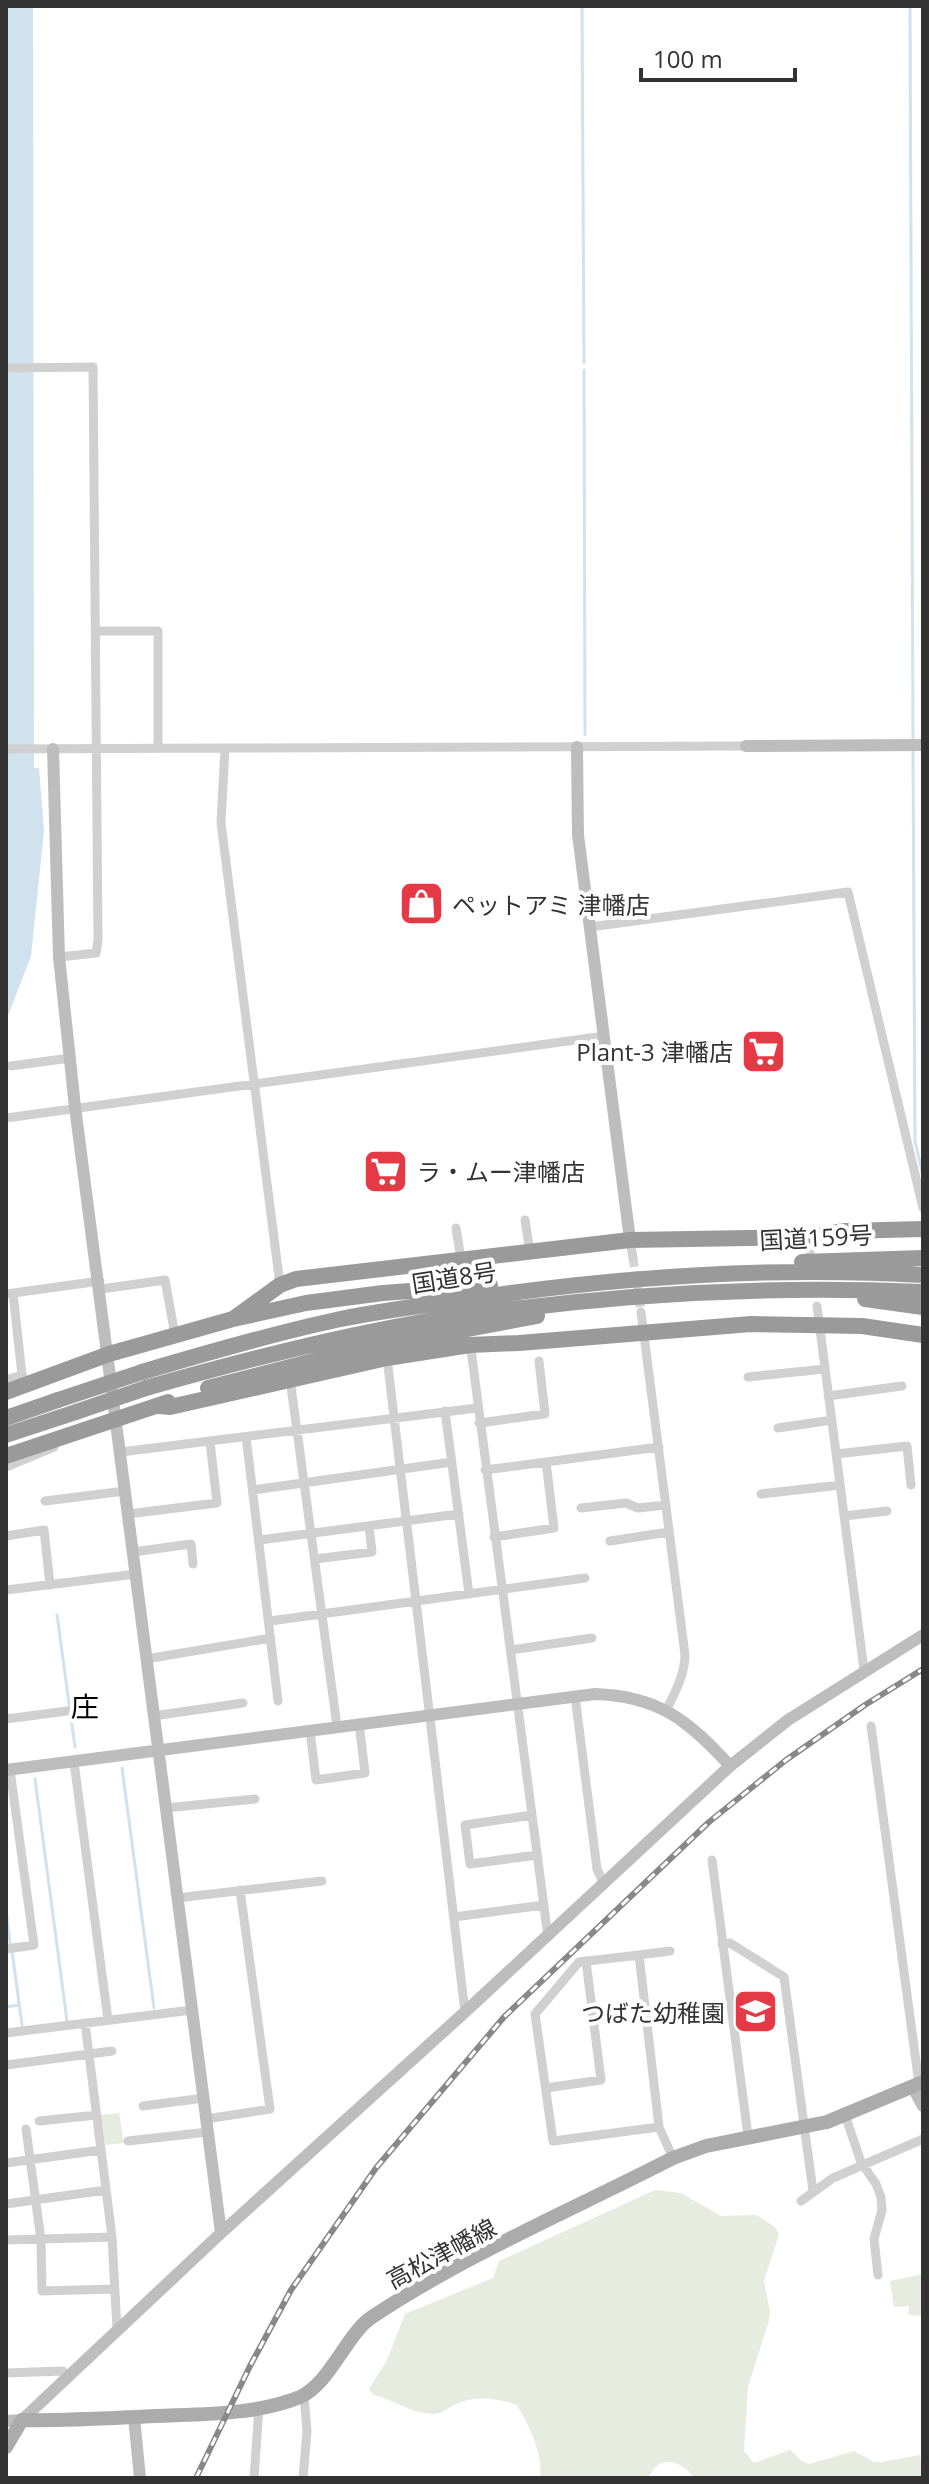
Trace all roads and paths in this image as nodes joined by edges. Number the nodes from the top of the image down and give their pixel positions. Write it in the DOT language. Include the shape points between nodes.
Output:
graph roads {
  1 [pos="6,368"];
  2 [pos="96,631"];
  3 [pos="746,746"];
  4 [pos="916,746"];
  5 [pos="577,747"];
  6 [pos="97,748"];
  7 [pos="158,748"];
  8 [pos="225,748"];
  9 [pos="6,749"];
  10 [pos="53,749"];
  11 [pos="590,927"];
  12 [pos="59,957"];
  13 [pos="605,1036"];
  14 [pos="70,1058"];
  15 [pos="11,1066"];
  16 [pos="254,1082"];
  17 [pos="75,1107"];
  18 [pos="6,1118"];
  19 [pos="923,1208"];
  20 [pos="525,1220"];
  21 [pos="456,1228"];
  22 [pos="923,1229"];
  23 [pos="630,1240"];
  24 [pos="530,1252"];
  25 [pos="633,1258"];
  26 [pos="923,1258"];
  27 [pos="460,1263"];
  28 [pos="714,1274"];
  29 [pos="923,1275"];
  30 [pos="655,1277"];
  31 [pos="100,1285"];
  32 [pos="280,1285"];
  33 [pos="923,1292"];
  34 [pos="9,1294"];
  35 [pos="716,1294"];
  36 [pos="655,1296"];
  37 [pos="923,1307"];
  38 [pos="641,1312"];
  39 [pos="818,1315"];
  40 [pos="233,1319"];
  41 [pos="644,1332"];
  42 [pos="175,1335"];
  43 [pos="923,1335"];
  44 [pos="470,1342"];
  45 [pos="109,1354"];
  46 [pos="387,1358"];
  47 [pos="539,1361"];
  48 [pos="825,1369"];
  49 [pos="748,1377"];
  50 [pos="290,1379"];
  51 [pos="6,1380"];
  52 [pos="24,1380"];
  53 [pos="144,1380"];
  54 [pos="902,1386"];
  55 [pos="6,1392"];
  56 [pos="828,1396"];
  57 [pos="159,1406"];
  58 [pos="477,1408"];
  59 [pos="445,1411"];
  60 [pos="395,1417"];
  61 [pos="6,1418"];
  62 [pos="116,1419"];
  63 [pos="832,1420"];
  64 [pos="479,1423"];
  65 [pos="778,1428"];
  66 [pos="296,1431"];
  67 [pos="6,1435"];
  68 [pos="246,1437"];
  69 [pos="53,1442"];
  70 [pos="210,1442"];
  71 [pos="659,1447"];
  72 [pos="121,1452"];
  73 [pos="836,1454"];
  74 [pos="6,1456"];
  75 [pos="452,1462"];
  76 [pos="546,1462"];
  77 [pos="6,1467"];
  78 [pos="401,1470"];
  79 [pos="485,1470"];
  80 [pos="304,1483"];
  81 [pos="840,1485"];
  82 [pos="911,1485"];
  83 [pos="253,1490"];
  84 [pos="125,1491"];
  85 [pos="761,1494"];
  86 [pos="45,1501"];
  87 [pos="666,1505"];
  88 [pos="581,1508"];
  89 [pos="887,1511"];
  90 [pos="128,1514"];
  91 [pos="459,1514"];
  92 [pos="844,1516"];
  93 [pos="407,1521"];
  94 [pos="369,1526"];
  95 [pos="669,1532"];
  96 [pos="311,1533"];
  97 [pos="6,1536"];
  98 [pos="494,1537"];
  99 [pos="260,1540"];
  100 [pos="610,1541"];
  101 [pos="133,1552"];
  102 [pos="315,1559"];
  103 [pos="193,1564"];
  104 [pos="136,1574"];
  105 [pos="585,1578"];
  106 [pos="50,1585"];
  107 [pos="6,1590"];
  108 [pos="500,1590"];
  109 [pos="469,1594"];
  110 [pos="417,1601"];
  111 [pos="322,1614"];
  112 [pos="270,1621"];
  113 [pos="923,1635"];
  114 [pos="271,1638"];
  115 [pos="592,1638"];
  116 [pos="511,1650"];
  117 [pos="146,1659"];
  118 [pos="864,1670"];
  119 [pos="575,1696"];
  120 [pos="278,1701"];
  121 [pos="243,1703"];
  122 [pos="517,1703"];
  123 [pos="666,1710"];
  124 [pos="67,1711"];
  125 [pos="429,1715"];
  126 [pos="153,1716"];
  127 [pos="6,1719"];
  128 [pos="359,1723"];
  129 [pos="337,1726"];
  130 [pos="871,1726"];
  131 [pos="310,1730"];
  132 [pos="158,1749"];
  133 [pos="74,1762"];
  134 [pos="730,1766"];
  135 [pos="8,1770"];
  136 [pos="255,1799"];
  137 [pos="166,1808"];
  138 [pos="532,1815"];
  139 [pos="537,1855"];
  140 [pos="712,1860"];
  141 [pos="322,1881"];
  142 [pos="604,1884"];
  143 [pos="240,1890"];
  144 [pos="177,1898"];
  145 [pos="544,1905"];
  146 [pos="454,1917"];
  147 [pos="548,1937"];
  148 [pos="722,1944"];
  149 [pos="6,1949"];
  150 [pos="670,1951"];
  151 [pos="639,1955"];
  152 [pos="586,1961"];
  153 [pos="192,2010"];
  154 [pos="465,2012"];
  155 [pos="108,2020"];
  156 [pos="85,2023"];
  157 [pos="6,2033"];
  158 [pos="112,2051"];
  159 [pos="89,2054"];
  160 [pos="6,2065"];
  161 [pos="918,2084"];
  162 [pos="546,2088"];
  163 [pos="204,2098"];
  164 [pos="143,2106"];
  165 [pos="923,2106"];
  166 [pos="97,2115"];
  167 [pos="845,2115"];
  168 [pos="39,2121"];
  169 [pos="207,2126"];
  170 [pos="659,2127"];
  171 [pos="806,2127"];
  172 [pos="26,2129"];
  173 [pos="748,2136"];
  174 [pos="923,2139"];
  175 [pos="128,2141"];
  176 [pos="101,2150"];
  177 [pos="673,2158"];
  178 [pos="31,2160"];
  179 [pos="6,2163"];
  180 [pos="863,2164"];
  181 [pos="106,2190"];
  182 [pos="813,2191"];
  183 [pos="35,2199"];
  184 [pos="801,2201"];
  185 [pos="6,2204"];
  186 [pos="221,2233"];
  187 [pos="112,2237"];
  188 [pos="6,2240"];
  189 [pos="41,2240"];
  190 [pos="878,2275"];
  191 [pos="115,2289"];
  192 [pos="117,2329"];
  193 [pos="6,2373"];
  194 [pos="67,2377"];
  195 [pos="304,2395"];
  196 [pos="259,2407"];
  197 [pos="134,2417"];
  198 [pos="22,2420"];
  199 [pos="6,2421"];
  200 [pos="6,2447"];
  201 [pos="140,2478"];
  202 [pos="254,2478"];
  203 [pos="303,2478"];
  1 -- 2 [label="street" via="93,367"];
  2 -- 6 [label="street"];
  2 -- 7 [label="street" via="158,631"];
  3 -- 4 [label="street"];
  3 -- 5 [label="street"];
  5 -- 8 [label="street"];
  5 -- 11 [label="street" via="578,835"];
  6 -- 7 [label="street"];
  6 -- 10 [label="street"];
  6 -- 12 [label="street" via="96,953"];
  7 -- 8 [label="street"];
  8 -- 16 [label="street" via="221,823"];
  9 -- 10 [label="street"];
  10 -- 12 [label="street"];
  11 -- 13 [label="street"];
  11 -- 19 [label="street" via="848,892"];
  12 -- 14 [label="street"];
  13 -- 16 [label="street"];
  13 -- 23 [label="street"];
  14 -- 15 [label="street"];
  14 -- 17 [label="street"];
  16 -- 17 [label="street"];
  16 -- 32 [label="street"];
  17 -- 18 [label="street"];
  17 -- 31 [label="street"];
  20 -- 24 [label="street"];
  21 -- 27 [label="street"];
  22 -- 23 [label="highway" via="845,1231 809,1245"];
  23 -- 24 [label="highway"];
  23 -- 25 [label="street"];
  24 -- 27 [label="highway"];
  26 -- 28 [label="highway, 国道159号" via="730,1266"];
  27 -- 32 [label="highway" via="362,1264"];
  28 -- 29 [label="highway, 国道8号"];
  28 -- 30 [label="highway, 国道8号"];
  30 -- 40 [label="highway" via="597,1275 383,1293"];
  30 -- 53 [label="highway, 国道8号" via="520,1291 337,1320 235,1345"];
  31 -- 34 [label="street"];
  31 -- 42 [label="street" via="165,1280"];
  31 -- 45 [label="street"];
  32 -- 40 [label="highway"];
  33 -- 35 [label="highway, 国道8号"];
  34 -- 52 [label="street"];
  35 -- 36 [label="highway, 国道8号"];
  35 -- 37 [label="highway" via="862,1299"];
  36 -- 53 [label="highway, 国道8号" via="432,1321"];
  36 -- 57 [label="highway" via="365,1348 213,1386"];
  38 -- 41 [label="street"];
  39 -- 41 [label="highway"];
  39 -- 43 [label="highway"];
  39 -- 48 [label="street"];
  40 -- 42 [label="highway"];
  41 -- 44 [label="highway"];
  41 -- 71 [label="street"];
  42 -- 45 [label="highway"];
  44 -- 46 [label="highway"];
  44 -- 58 [label="street"];
  45 -- 52 [label="highway"];
  45 -- 62 [label="street"];
  46 -- 50 [label="highway"];
  46 -- 60 [label="street"];
  47 -- 64 [label="street" via="545,1414"];
  48 -- 49 [label="street"];
  48 -- 56 [label="street"];
  50 -- 57 [label="highway"];
  50 -- 66 [label="street"];
  51 -- 52 [label="street"];
  52 -- 55 [label="highway"];
  53 -- 61 [label="highway, 国道8号, bridge"];
  53 -- 67 [label="highway, 国道8号, bridge" via="76,1412"];
  54 -- 56 [label="street"];
  56 -- 63 [label="street"];
  57 -- 62 [label="highway"];
  58 -- 59 [label="street"];
  58 -- 64 [label="street"];
  59 -- 60 [label="street"];
  59 -- 75 [label="street"];
  60 -- 66 [label="street"];
  60 -- 78 [label="street"];
  62 -- 69 [label="highway"];
  62 -- 72 [label="street"];
  63 -- 65 [label="street"];
  63 -- 73 [label="street"];
  64 -- 79 [label="street"];
  66 -- 68 [label="street"];
  66 -- 80 [label="street"];
  68 -- 70 [label="street"];
  68 -- 83 [label="street"];
  69 -- 74 [label="highway"];
  69 -- 77 [label="street" via="54,1448"];
  70 -- 72 [label="street"];
  70 -- 90 [label="street" via="217,1503"];
  71 -- 76 [label="street"];
  71 -- 87 [label="street"];
  72 -- 84 [label="street"];
  73 -- 81 [label="street"];
  73 -- 82 [label="street" via="907,1446"];
  75 -- 78 [label="street"];
  75 -- 91 [label="street"];
  76 -- 79 [label="street"];
  76 -- 98 [label="street" via="554,1528"];
  78 -- 80 [label="street"];
  78 -- 93 [label="street"];
  79 -- 98 [label="street"];
  80 -- 83 [label="street"];
  80 -- 96 [label="street"];
  81 -- 85 [label="street"];
  81 -- 92 [label="street"];
  83 -- 99 [label="street"];
  84 -- 86 [label="street"];
  84 -- 90 [label="street"];
  87 -- 88 [label="street"];
  87 -- 95 [label="street"];
  89 -- 92 [label="street"];
  90 -- 101 [label="street"];
  91 -- 93 [label="street"];
  91 -- 109 [label="street"];
  92 -- 118 [label="street"];
  93 -- 94 [label="street"];
  93 -- 110 [label="street"];
  94 -- 96 [label="street"];
  94 -- 102 [label="street" via="372,1552"];
  95 -- 100 [label="street"];
  95 -- 123 [label="street" via="685,1663"];
  96 -- 99 [label="street"];
  96 -- 102 [label="street"];
  97 -- 106 [label="street" via="44,1530"];
  98 -- 108 [label="street"];
  99 -- 112 [label="street"];
  101 -- 103 [label="street" via="191,1544"];
  101 -- 104 [label="street"];
  102 -- 111 [label="street"];
  104 -- 106 [label="street"];
  104 -- 117 [label="street"];
  105 -- 108 [label="street"];
  106 -- 107 [label="street"];
  108 -- 109 [label="street"];
  108 -- 116 [label="street"];
  109 -- 110 [label="street"];
  110 -- 111 [label="street"];
  110 -- 125 [label="street"];
  111 -- 112 [label="street"];
  111 -- 129 [label="street"];
  112 -- 114 [label="street"];
  113 -- 118 [label="street"];
  114 -- 117 [label="street"];
  114 -- 120 [label="street"];
  115 -- 116 [label="street"];
  116 -- 122 [label="street"];
  117 -- 126 [label="street"];
  118 -- 134 [label="street"];
  119 -- 122 [label="street"];
  119 -- 123 [label="street" via="624,1696"];
  119 -- 142 [label="street" via="597,1869"];
  121 -- 126 [label="street"];
  122 -- 125 [label="street"];
  122 -- 138 [label="street"];
  123 -- 134 [label="street" via="693,1728"];
  124 -- 127 [label="street"];
  125 -- 128 [label="street"];
  125 -- 146 [label="street"];
  126 -- 132 [label="street"];
  128 -- 129 [label="street"];
  128 -- 131 [label="street" via="365,1773 316,1780"];
  129 -- 131 [label="street"];
  130 -- 161 [label="street"];
  131 -- 132 [label="street"];
  132 -- 133 [label="street"];
  132 -- 137 [label="street"];
  133 -- 135 [label="street"];
  133 -- 155 [label="street"];
  134 -- 142 [label="street"];
  135 -- 149 [label="street" via="34,1945"];
  136 -- 137 [label="street"];
  137 -- 144 [label="street"];
  138 -- 139 [label="street"];
  138 -- 139 [label="street" via="465,1825 466,1838 470,1864"];
  139 -- 145 [label="street"];
  140 -- 148 [label="street"];
  141 -- 143 [label="street"];
  142 -- 147 [label="street"];
  143 -- 144 [label="street"];
  143 -- 169 [label="street" via="270,2109"];
  144 -- 153 [label="street"];
  145 -- 146 [label="street"];
  145 -- 147 [label="street"];
  146 -- 154 [label="street"];
  147 -- 154 [label="street"];
  148 -- 171 [label="street" via="730,1943 784,1977"];
  148 -- 173 [label="street"];
  150 -- 151 [label="street"];
  151 -- 152 [label="street"];
  151 -- 170 [label="street"];
  152 -- 162 [label="street" via="579,1962 535,2014"];
  152 -- 162 [label="street" via="601,2080"];
  153 -- 155 [label="street"];
  153 -- 163 [label="street"];
  154 -- 186 [label="street"];
  155 -- 156 [label="street"];
  156 -- 157 [label="street"];
  156 -- 159 [label="street"];
  158 -- 159 [label="street"];
  159 -- 160 [label="street"];
  159 -- 166 [label="street"];
  161 -- 165 [label="street"];
  161 -- 167 [label="main road, 高松津幡線"];
  162 -- 170 [label="street" via="553,2141"];
  163 -- 164 [label="street"];
  163 -- 169 [label="street"];
  166 -- 168 [label="street"];
  166 -- 176 [label="street"];
  167 -- 171 [label="main road, 高松津幡線"];
  167 -- 180 [label="street"];
  169 -- 175 [label="street"];
  169 -- 186 [label="street"];
  170 -- 177 [label="street"];
  171 -- 173 [label="main road, 高松津幡線"];
  171 -- 182 [label="street"];
  172 -- 178 [label="street"];
  173 -- 177 [label="main road, 高松津幡線"];
  174 -- 180 [label="street"];
  176 -- 178 [label="street"];
  176 -- 181 [label="street"];
  177 -- 195 [label="main road, 高松津幡線" via="419,2286 368,2320"];
  178 -- 179 [label="street"];
  178 -- 183 [label="street"];
  180 -- 182 [label="street"];
  180 -- 190 [label="street" via="881,2197 874,2239"];
  181 -- 183 [label="street"];
  181 -- 187 [label="street"];
  182 -- 184 [label="street"];
  183 -- 185 [label="street"];
  183 -- 189 [label="street"];
  186 -- 192 [label="street"];
  187 -- 189 [label="street"];
  187 -- 191 [label="street"];
  188 -- 189 [label="street"];
  189 -- 191 [label="street" via="42,2291"];
  191 -- 192 [label="street"];
  192 -- 194 [label="street"];
  193 -- 194 [label="street" via="63,2371"];
  194 -- 198 [label="street"];
  195 -- 196 [label="main road"];
  195 -- 203 [label="street"];
  196 -- 197 [label="main road"];
  196 -- 202 [label="street"];
  197 -- 198 [label="main road"];
  197 -- 201 [label="street"];
  198 -- 199 [label="street"];
  198 -- 200 [label="main road"];
}
